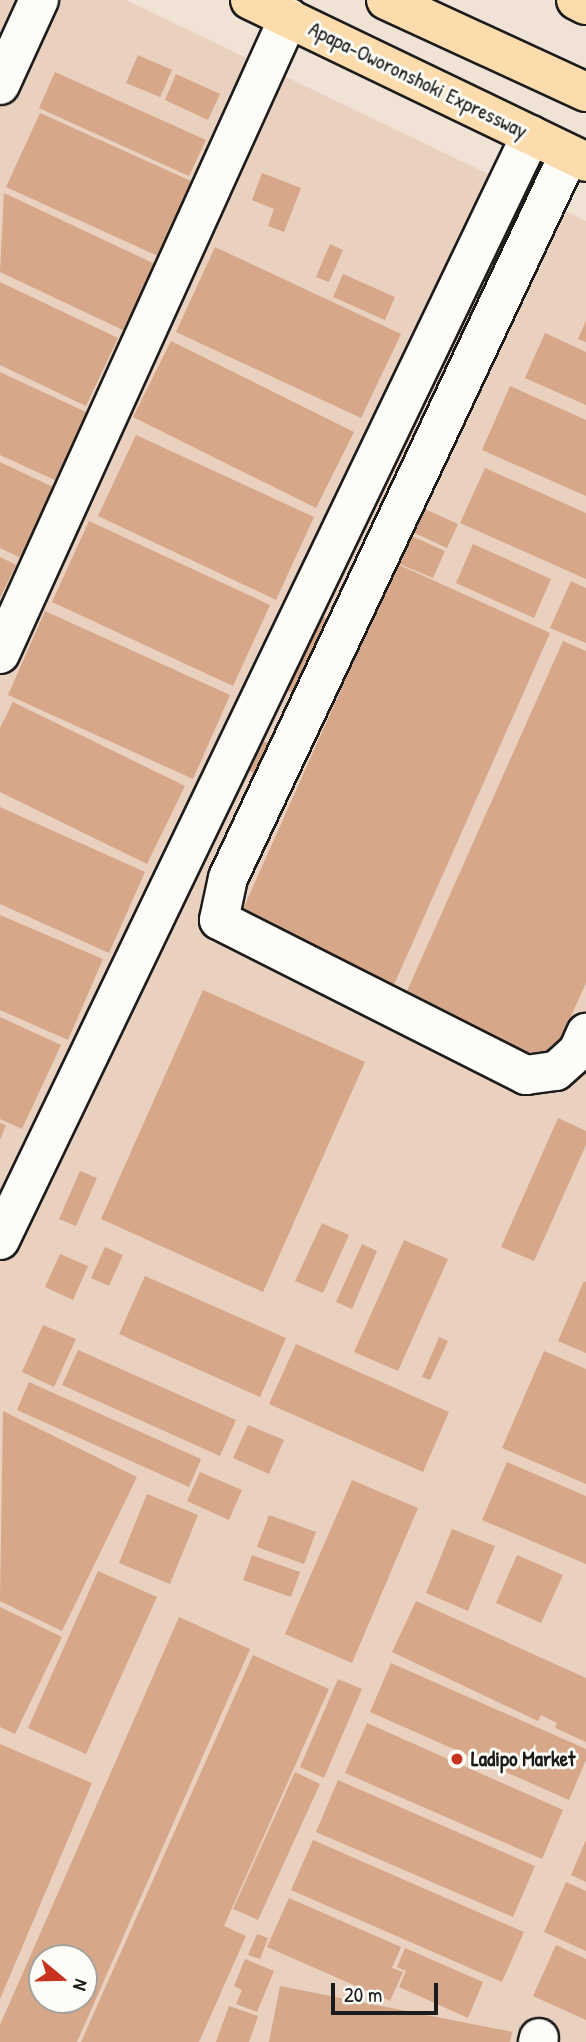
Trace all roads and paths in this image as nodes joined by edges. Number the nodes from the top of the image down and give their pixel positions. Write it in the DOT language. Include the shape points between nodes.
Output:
graph roads {
  1 [pos="39,0"];
  2 [pos="250,0"];
  3 [pos="386,0"];
  4 [pos="576,0"];
  5 [pos="586,5"];
  6 [pos="289,18"];
  7 [pos="0,85"];
  8 [pos="586,92"];
  9 [pos="531,135"];
  10 [pos="578,158"];
  11 [pos="0,654"];
  12 [pos="586,1033"];
  13 [pos="0,1240"];
  1 -- 7 [label="lane"];
  2 -- 6 [label="main road, Apapa-Oworonshoki Expressway"];
  3 -- 8 [label="main road"];
  4 -- 5 [label="main road"];
  6 -- 9 [label="main road, Apapa-Oworonshoki Expressway"];
  6 -- 11 [label="lane"];
  9 -- 10 [label="main road, Apapa-Oworonshoki Expressway"];
  9 -- 13 [label="lane"];
  10 -- 12 [label="lane" via="228,878 219,920 526,1075 556,1071 578,1051"];
}
